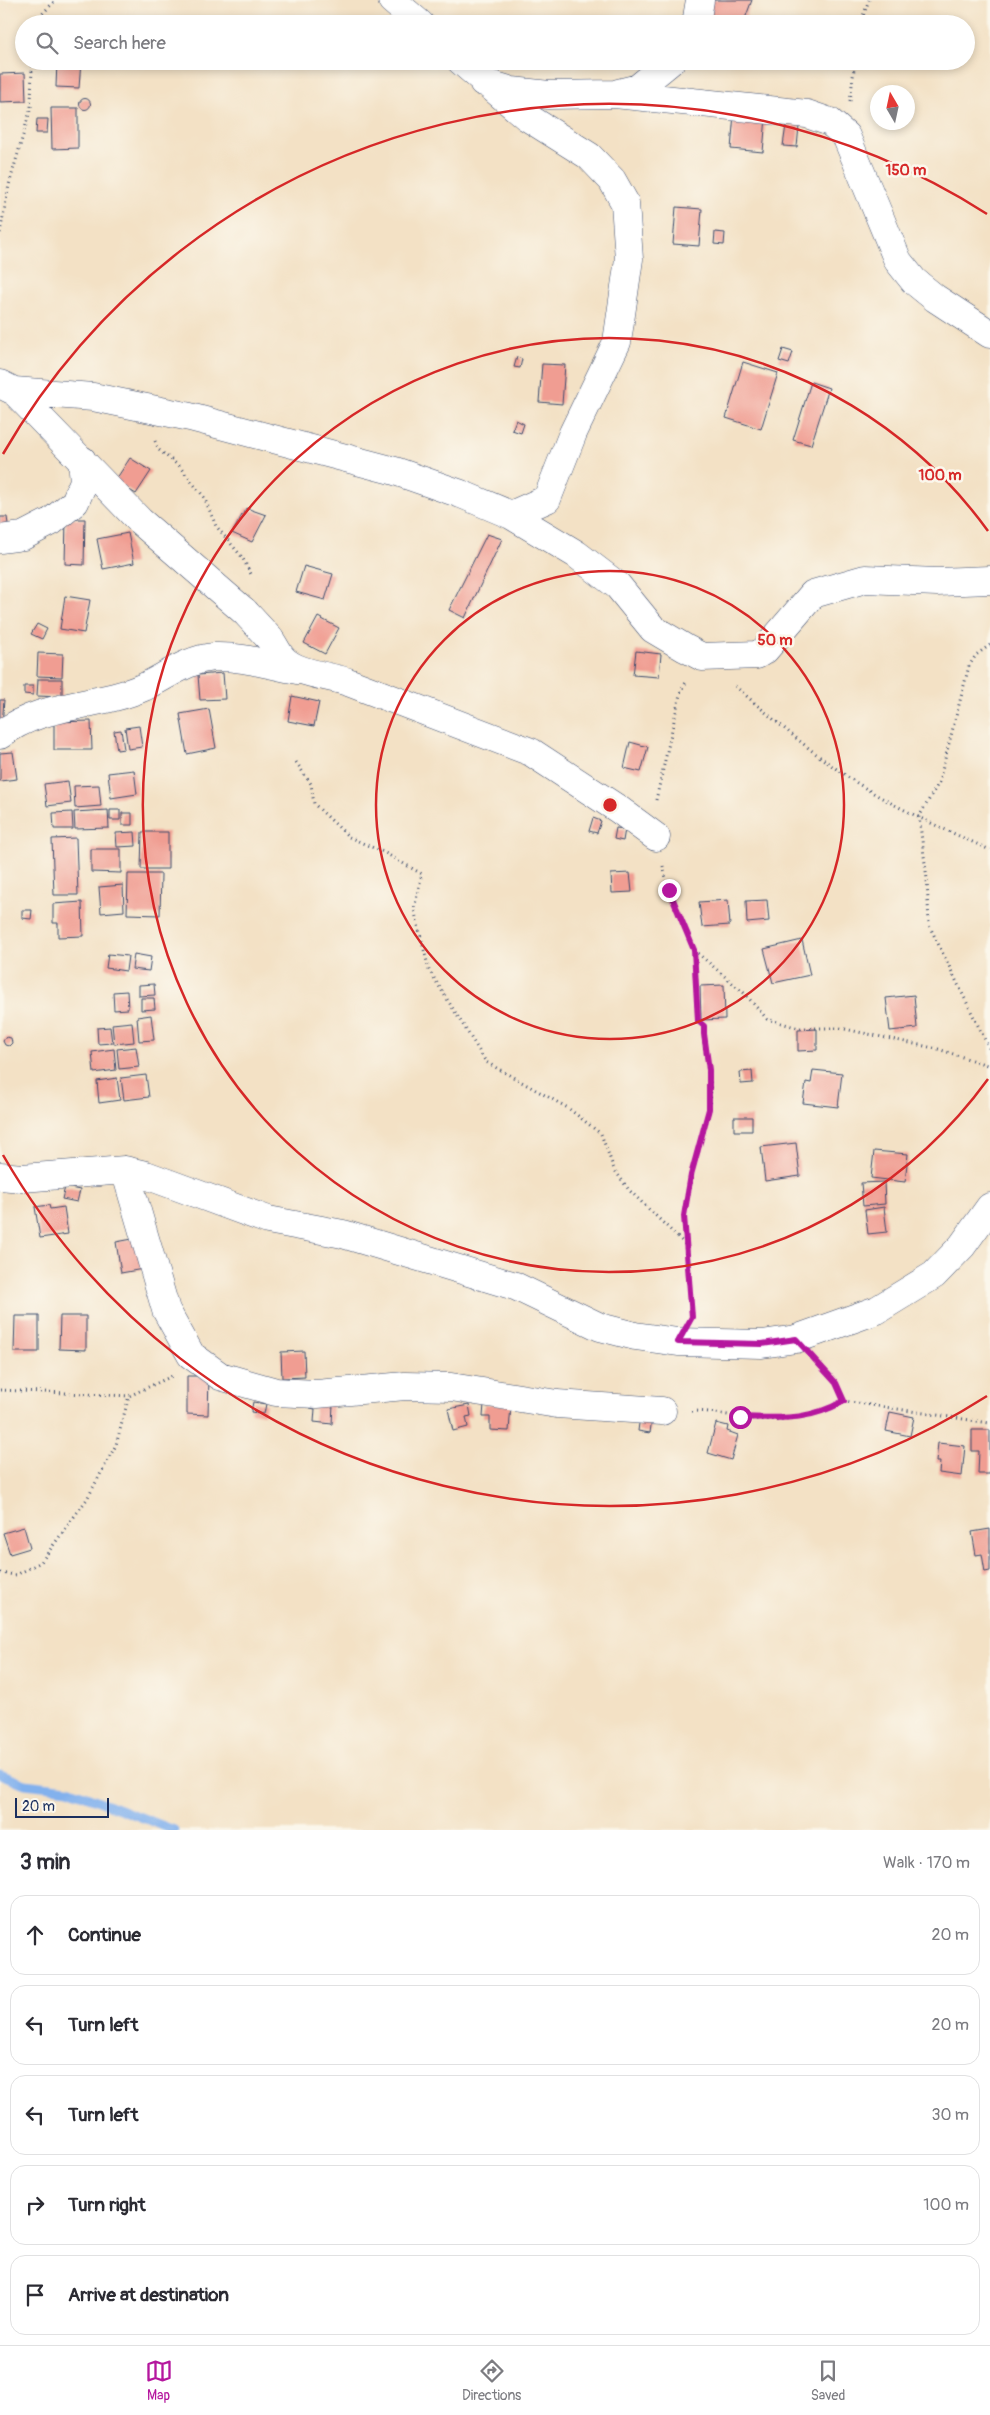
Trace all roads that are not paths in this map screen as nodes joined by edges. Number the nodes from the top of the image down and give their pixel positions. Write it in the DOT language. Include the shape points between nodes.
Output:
graph roads {
  1 [pos="392,0"];
  2 [pos="700,0"];
  3 [pos="410,15"];
  4 [pos="698,15"];
  5 [pos="470,70"];
  6 [pos="660,70"];
  7 [pos="483,82"];
  8 [pos="615,94"];
  9 [pos="990,334"];
  10 [pos="7,387"];
  11 [pos="82,460"];
  12 [pos="511,515"];
  13 [pos="0,539"];
  14 [pos="990,580"];
  15 [pos="301,671"];
  16 [pos="0,735"];
  17 [pos="656,837"];
  18 [pos="125,1170"];
  19 [pos="0,1176"];
  20 [pos="990,1207"];
  21 [pos="662,1411"];
  1 -- 3 [label="street"];
  2 -- 4 [label="street"];
  5 -- 7 [label="street"];
  6 -- 8 [label="street" via="638,88"];
  7 -- 8 [label="street" via="512,91 549,95"];
  7 -- 12 [label="street" via="527,117 589,156 612,180 625,203 629,259 617,342 573,433 547,499"];
  8 -- 9 [label="street" via="807,114 830,122 846,136 898,262 935,298"];
  10 -- 11 [label="street"];
  10 -- 12 [label="street" via="93,397 190,417 395,471"];
  11 -- 13 [label="street" via="84,481 75,502 52,521 22,536"];
  11 -- 15 [label="street, bridge" via="140,521 245,612 283,659"];
  12 -- 14 [label="street" via="576,554 618,586 653,629 702,657 756,655 813,594 844,584 865,580"];
  15 -- 16 [label="street" via="246,658 213,657 193,661 144,687 118,696 32,715"];
  15 -- 17 [label="street" via="335,677 531,752"];
  18 -- 19 [label="street" via="22,1178"];
  18 -- 20 [label="street" via="268,1220 343,1234 515,1286 600,1327 678,1342 762,1344 796,1339 877,1310 934,1275 962,1246"];
  18 -- 21 [label="street" via="166,1310 191,1354 220,1376 276,1392 318,1394 405,1386 451,1387 557,1404"];
}
